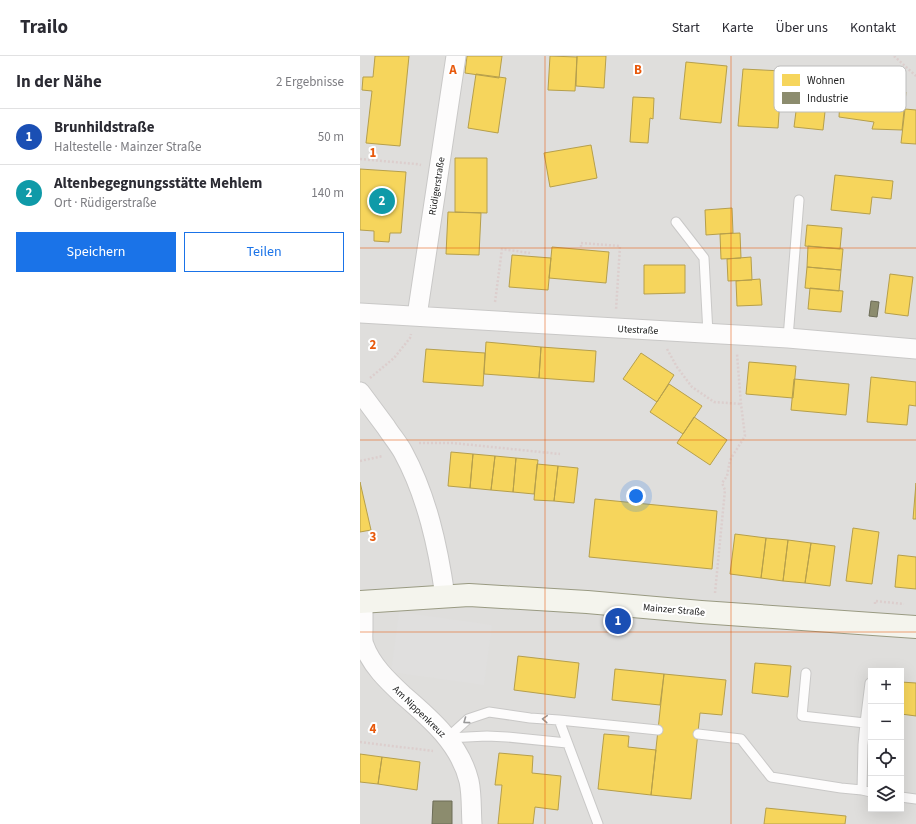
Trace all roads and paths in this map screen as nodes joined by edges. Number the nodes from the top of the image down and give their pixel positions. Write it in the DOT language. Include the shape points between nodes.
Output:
graph roads {
  1 [pos="456,56"];
  2 [pos="894,56"];
  3 [pos="905,66"];
  4 [pos="906,67"];
  5 [pos="916,76"];
  6 [pos="360,159"];
  7 [pos="438,170"];
  8 [pos="799,200"];
  9 [pos="676,222"];
  10 [pos="581,246"];
  11 [pos="530,253"];
  12 [pos="360,313"];
  13 [pos="417,316"];
  14 [pos="493,321"];
  15 [pos="614,328"];
  16 [pos="657,331"];
  17 [pos="708,334"];
  18 [pos="736,335"];
  19 [pos="788,338"];
  20 [pos="916,349"];
  21 [pos="364,386"];
  22 [pos="741,404"];
  23 [pos="400,447"];
  24 [pos="560,454"];
  25 [pos="360,461"];
  26 [pos="445,596"];
  27 [pos="362,602"];
  28 [pos="713,613"];
  29 [pos="916,627"];
  30 [pos="806,673"];
  31 [pos="868,699"];
  32 [pos="559,720"];
  33 [pos="865,723"];
  34 [pos="658,730"];
  35 [pos="698,734"];
  36 [pos="360,742"];
  37 [pos="567,743"];
  38 [pos="452,746"];
  39 [pos="867,791"];
  40 [pos="904,797"];
  41 [pos="916,799"];
  42 [pos="472,824"];
  43 [pos="598,824"];
  1 -- 7 [label="street, Rüdigerstraße"];
  2 -- 3 [label="path"];
  4 -- 5 [label="path"];
  6 -- 7 [label="path" via="416,164"];
  7 -- 13 [label="street, Rüdigerstraße"];
  8 -- 19 [label="lane"];
  9 -- 17 [label="lane" via="704,258"];
  10 -- 15 [label="path" via="581,243 620,246"];
  11 -- 14 [label="path" via="502,249"];
  12 -- 13 [label="street, Utestraße"];
  13 -- 14 [label="street, Utestraße"];
  13 -- 21 [label="path" via="410,338 394,358"];
  14 -- 15 [label="street, Utestraße"];
  15 -- 16 [label="street, Utestraße"];
  16 -- 17 [label="street, Utestraße"];
  16 -- 22 [label="path" via="677,367 692,387 714,402"];
  17 -- 18 [label="street, Utestraße"];
  18 -- 19 [label="street, Utestraße"];
  18 -- 22 [label="path"];
  19 -- 20 [label="street, Utestraße"];
  21 -- 23 [label="street"];
  22 -- 28 [label="path" via="744,436 730,460 727,476 722,483 725,490"];
  23 -- 24 [label="path" via="453,443"];
  23 -- 25 [label="path"];
  23 -- 26 [label="street" via="430,521"];
  26 -- 27 [label="street, Mainzer Straße"];
  26 -- 28 [label="street, Mainzer Straße" via="511,597"];
  27 -- 38 [label="street, Am Nippenkreuz" via="363,643 371,661 423,712"];
  28 -- 29 [label="street, Mainzer Straße"];
  30 -- 33 [label="lane" via="802,716"];
  31 -- 33 [label="lane"];
  32 -- 34 [label="lane"];
  32 -- 37 [label="lane"];
  32 -- 38 [label="lane, one-way" via="489,712 468,719"];
  33 -- 39 [label="lane" via="863,745"];
  35 -- 39 [label="lane" via="741,739 771,777"];
  36 -- 38 [label="path"];
  37 -- 38 [label="lane" via="487,736"];
  37 -- 43 [label="lane"];
  38 -- 42 [label="street, Am Nippenkreuz" via="465,767 469,783"];
  40 -- 41 [label="lane"];
}
